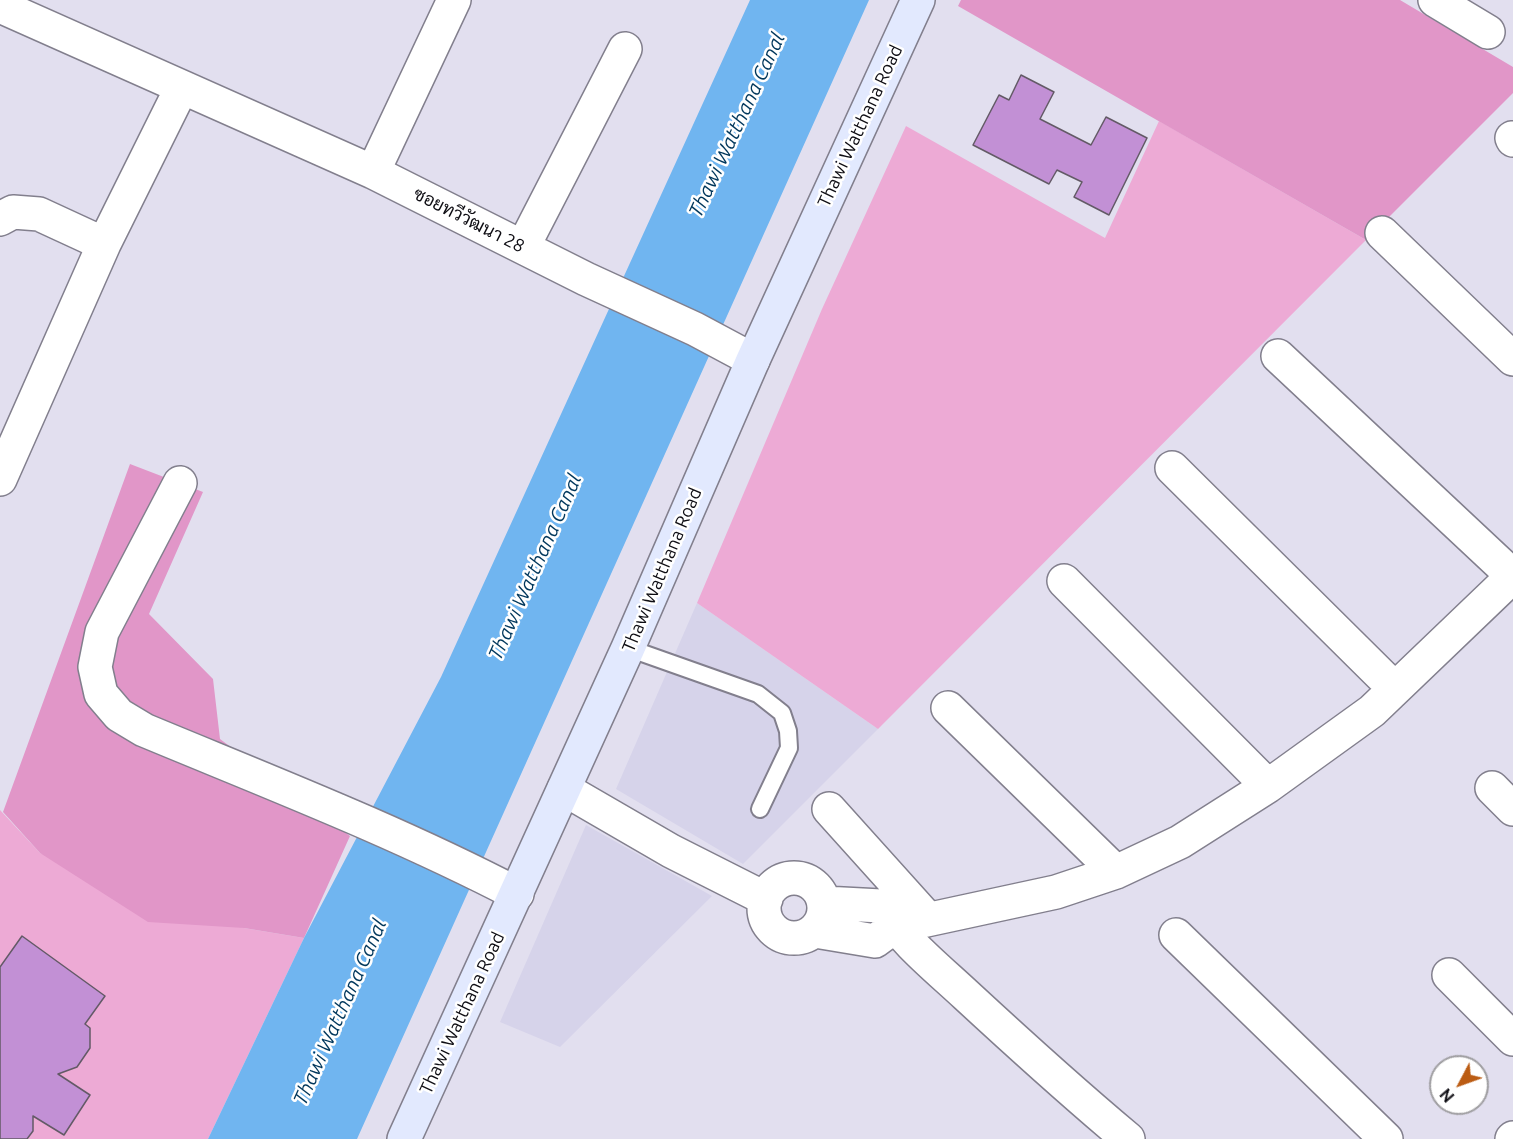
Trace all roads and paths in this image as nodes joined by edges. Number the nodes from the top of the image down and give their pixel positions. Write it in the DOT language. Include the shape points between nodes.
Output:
graph roads {
  1 [pos="454,0"];
  2 [pos="918,0"];
  3 [pos="1435,0"];
  4 [pos="0,6"];
  5 [pos="1488,32"];
  6 [pos="625,49"];
  7 [pos="182,87"];
  8 [pos="373,172"];
  9 [pos="0,219"];
  10 [pos="1382,233"];
  11 [pos="104,244"];
  12 [pos="523,247"];
  13 [pos="1278,356"];
  14 [pos="1513,359"];
  15 [pos="753,360"];
  16 [pos="1172,468"];
  17 [pos="0,479"];
  18 [pos="180,483"];
  19 [pos="1513,576"];
  20 [pos="1064,581"];
  21 [pos="628,648"];
  22 [pos="1395,689"];
  23 [pos="948,708"];
  24 [pos="1268,786"];
  25 [pos="564,789"];
  26 [pos="760,809"];
  27 [pos="829,809"];
  28 [pos="1116,872"];
  29 [pos="517,894"];
  30 [pos="766,899"];
  31 [pos="820,917"];
  32 [pos="928,919"];
  33 [pos="894,927"];
  34 [pos="1176,935"];
  35 [pos="1449,975"];
  36 [pos="1513,1039"];
  37 [pos="404,1139"];
  38 [pos="1128,1139"];
  39 [pos="1386,1139"];
  1 -- 8 [label="street"];
  2 -- 15 [label="main road, Thawi Watthana Road"];
  3 -- 5 [label="street"];
  4 -- 7 [label="street, ซอยทวีวัฒนา 28"];
  6 -- 12 [label="street"];
  7 -- 8 [label="street, ซอยทวีวัฒนา 28"];
  7 -- 11 [label="street"];
  8 -- 12 [label="street, ซอยทวีวัฒนา 28"];
  9 -- 11 [label="street" via="13,212 39,214"];
  10 -- 14 [label="street"];
  11 -- 17 [label="street"];
  12 -- 15 [label="street, ซอยทวีวัฒนา 28"];
  13 -- 19 [label="street"];
  15 -- 21 [label="main road, Thawi Watthana Road"];
  16 -- 22 [label="street"];
  18 -- 29 [label="street" via="102,632 95,667 101,694 119,715 144,730 352,816"];
  19 -- 22 [label="street"];
  20 -- 24 [label="street"];
  21 -- 25 [label="main road, Thawi Watthana Road"];
  21 -- 26 [label="lane" via="758,694 782,713 789,731 789,748"];
  22 -- 24 [label="street" via="1372,711"];
  23 -- 28 [label="street"];
  24 -- 28 [label="street" via="1180,842"];
  25 -- 29 [label="main road, Thawi Watthana Road"];
  25 -- 30 [label="street" via="670,851"];
  27 -- 32 [label="street"];
  28 -- 32 [label="street" via="1056,892"];
  29 -- 37 [label="main road, Thawi Watthana Road"];
  30 -- 31 [label="street" via="766,918 778,934 804,938"];
  30 -- 31 [label="street" via="781,881 796,878 811,883 822,895"];
  31 -- 33 [label="street" via="875,941"];
  32 -- 33 [label="street"];
  33 -- 38 [label="street"];
  34 -- 39 [label="street"];
  35 -- 36 [label="street"];
}
